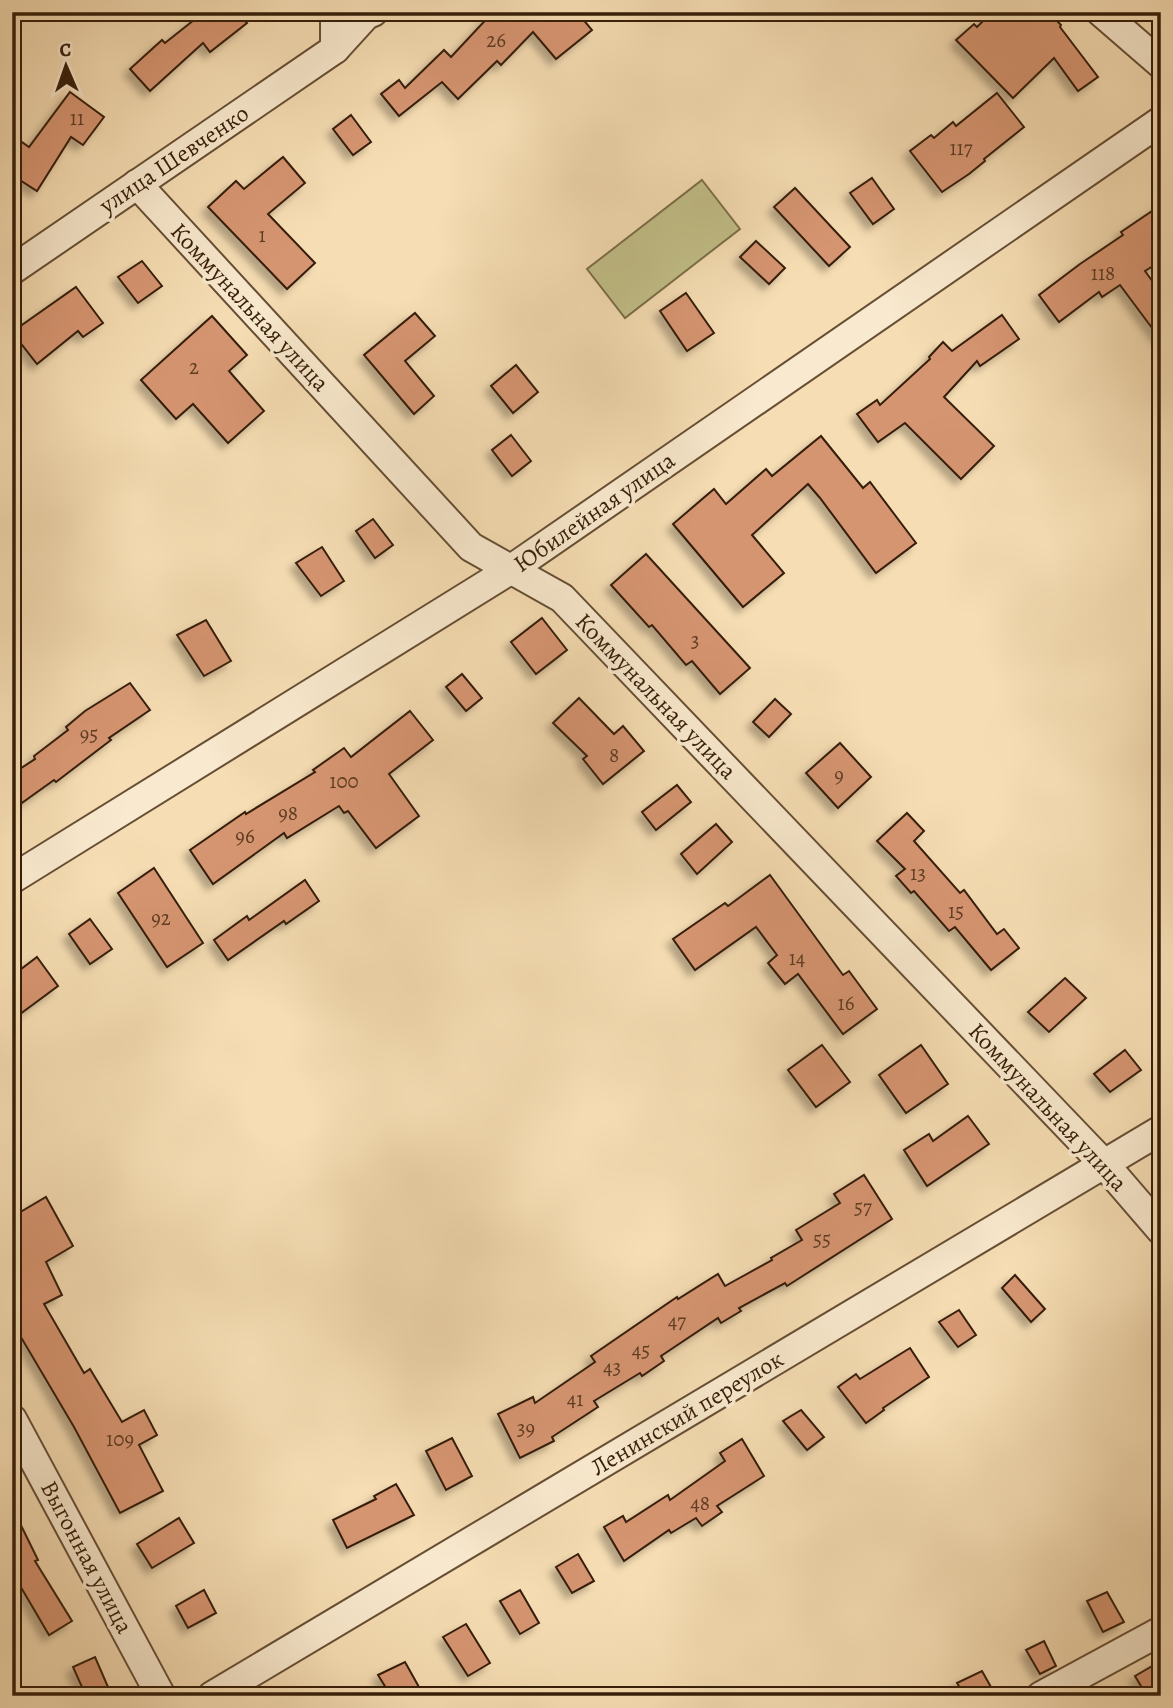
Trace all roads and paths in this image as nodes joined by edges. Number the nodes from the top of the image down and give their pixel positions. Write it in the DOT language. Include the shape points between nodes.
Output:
graph roads {
  1 [pos="335,12"];
  2 [pos="373,12"];
  3 [pos="1101,12"];
  4 [pos="335,49"];
  5 [pos="1161,64"];
  6 [pos="1161,121"];
  7 [pos="137,184"];
  8 [pos="12,270"];
  9 [pos="510,570"];
  10 [pos="12,879"];
  11 [pos="1161,1130"];
  12 [pos="1105,1165"];
  13 [pos="1161,1230"];
  14 [pos="12,1419"];
  15 [pos="1161,1631"];
  16 [pos="162,1696"];
  17 [pos="212,1696"];
  18 [pos="1041,1696"];
  1 -- 4 [label="street"];
  2 -- 4 [label="street, улица Шевченко"];
  3 -- 5 [label="street"];
  4 -- 7 [label="street, улица Шевченко"];
  6 -- 9 [label="street, Юбилейная улица"];
  7 -- 8 [label="street, улица Шевченко"];
  7 -- 9 [label="street, Коммунальная улица" via="471,547"];
  9 -- 10 [label="street, Юбилейная улица"];
  9 -- 12 [label="street, Коммунальная улица" via="562,598"];
  11 -- 12 [label="street, Ленинский переулок"];
  12 -- 13 [label="street, Коммунальная улица"];
  12 -- 17 [label="street, Ленинский переулок"];
  14 -- 16 [label="street, Выгонная улица"];
  15 -- 18 [label="street"];
}
